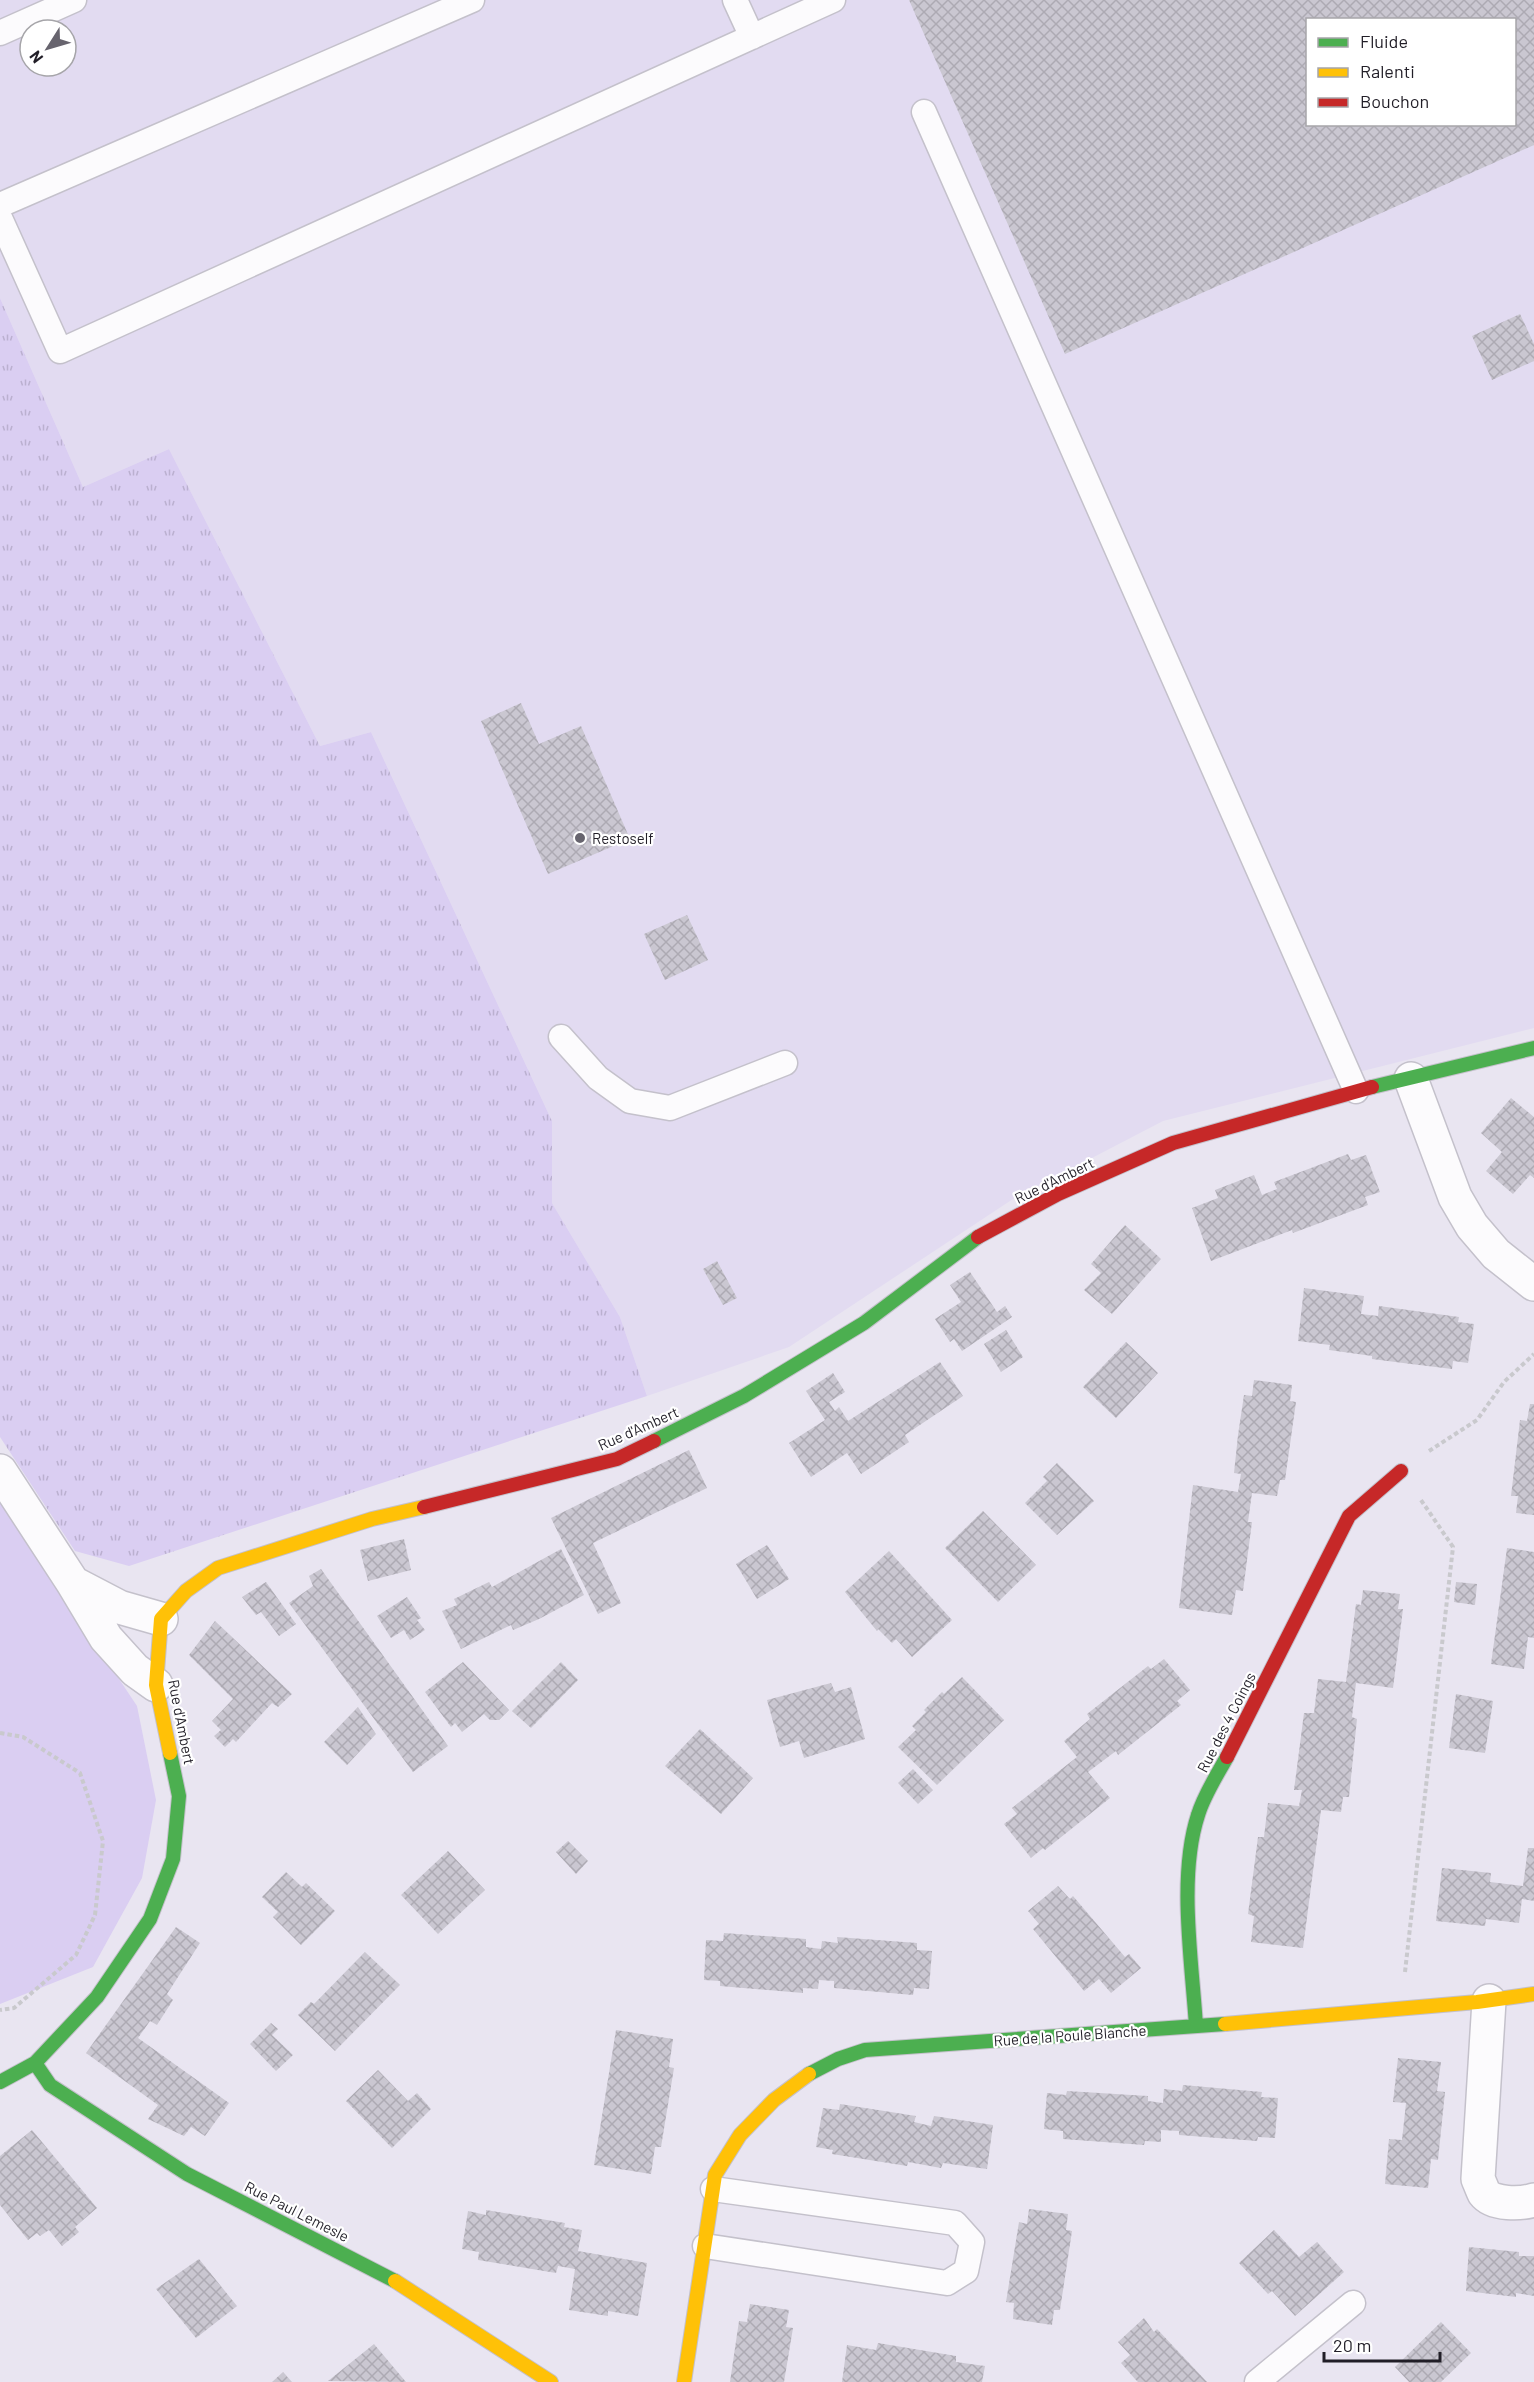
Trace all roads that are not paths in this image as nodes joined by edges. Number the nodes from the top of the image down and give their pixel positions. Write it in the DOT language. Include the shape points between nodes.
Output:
graph roads {
  1 [pos="74,0"];
  2 [pos="472,0"];
  3 [pos="735,0"];
  4 [pos="833,0"];
  5 [pos="0,33"];
  6 [pos="752,37"];
  7 [pos="924,112"];
  8 [pos="0,205"];
  9 [pos="0,218"];
  10 [pos="561,1037"];
  11 [pos="1534,1048"];
  12 [pos="785,1063"];
  13 [pos="1411,1079"];
  14 [pos="1356,1091"];
  15 [pos="1534,1284"];
  16 [pos="0,1471"];
  17 [pos="1401,1471"];
  18 [pos="73,1583"];
  19 [pos="161,1619"];
  20 [pos="156,1685"];
  21 [pos="1534,1994"];
  22 [pos="1490,2001"];
  23 [pos="1196,2026"];
  24 [pos="35,2063"];
  25 [pos="0,2082"];
  26 [pos="713,2189"];
  27 [pos="1534,2200"];
  28 [pos="705,2246"];
  29 [pos="1353,2302"];
  30 [pos="551,2382"];
  31 [pos="684,2382"];
  32 [pos="1257,2382"];
  1 -- 5 [label="lane"];
  2 -- 8 [label="lane"];
  3 -- 6 [label="lane"];
  4 -- 6 [label="lane"];
  6 -- 9 [label="lane" via="60,351"];
  7 -- 14 [label="lane"];
  10 -- 12 [label="lane" via="598,1078 630,1101 670,1108"];
  11 -- 13 [label="street, Rue d'Ambert"];
  13 -- 14 [label="street, Rue d'Ambert"];
  13 -- 15 [label="street" via="1455,1197 1472,1226 1496,1254"];
  14 -- 19 [label="street, Rue d'Ambert" via="1173,1143 1058,1194 983,1233 864,1323 754,1390 617,1459 372,1519 218,1568 186,1591"];
  16 -- 18 [label="street"];
  17 -- 23 [label="street, Rue des 4 Coings" via="1349,1516 1198,1813 1189,1851"];
  18 -- 19 [label="street" via="119,1607"];
  18 -- 20 [label="street" via="106,1638 135,1670"];
  19 -- 20 [label="street, Rue d'Ambert"];
  20 -- 24 [label="street, Rue d'Ambert" via="179,1797 173,1859 144,1929 97,1997"];
  21 -- 22 [label="street, Rue de la Poule Blanche"];
  22 -- 23 [label="street, Rue de la Poule Blanche"];
  22 -- 27 [label="street" via="1478,2179 1484,2193 1492,2199 1525,2203"];
  23 -- 26 [label="street, Rue de la Poule Blanche" via="865,2050 837,2059 804,2077 747,2128 716,2175"];
  24 -- 25 [label="street, Rue d'Ambert"];
  24 -- 30 [label="street, Rue Paul Lemesle" via="50,2085 187,2174 384,2274"];
  26 -- 28 [label="street, Rue de la Poule Blanche"];
  26 -- 28 [label="lane" via="955,2223 972,2242 966,2271 947,2283"];
  28 -- 31 [label="street, Rue de la Poule Blanche"];
  29 -- 32 [label="lane"];
}
